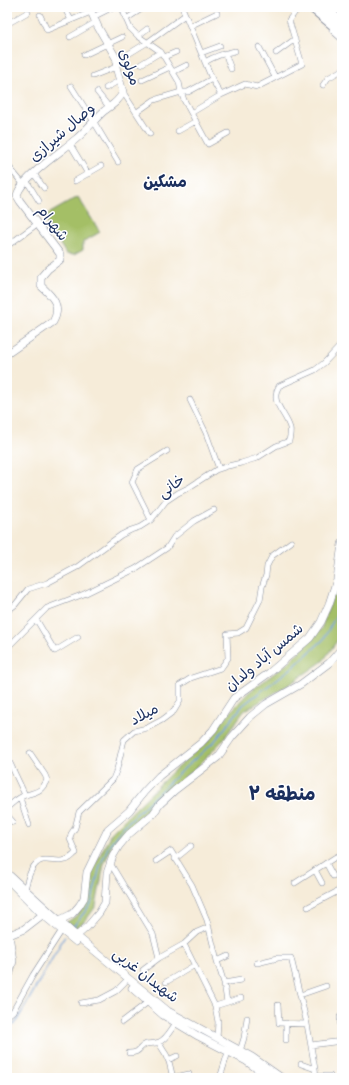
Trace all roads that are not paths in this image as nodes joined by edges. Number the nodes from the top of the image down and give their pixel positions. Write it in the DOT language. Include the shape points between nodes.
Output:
graph roads {
  1 [pos="64,7"];
  2 [pos="112,7"];
  3 [pos="122,7"];
  4 [pos="145,7"];
  5 [pos="300,7"];
  6 [pos="305,7"];
  7 [pos="312,7"];
  8 [pos="323,7"];
  9 [pos="330,7"];
  10 [pos="184,8"];
  11 [pos="28,12"];
  12 [pos="217,13"];
  13 [pos="92,14"];
  14 [pos="40,15"];
  15 [pos="185,15"];
  16 [pos="342,17"];
  17 [pos="126,19"];
  18 [pos="71,20"];
  19 [pos="342,23"];
  20 [pos="7,24"];
  21 [pos="190,26"];
  22 [pos="147,29"];
  23 [pos="342,32"];
  24 [pos="122,36"];
  25 [pos="138,36"];
  26 [pos="70,37"];
  27 [pos="342,38"];
  28 [pos="295,39"];
  29 [pos="148,42"];
  30 [pos="108,44"];
  31 [pos="220,46"];
  32 [pos="258,47"];
  33 [pos="235,51"];
  34 [pos="161,52"];
  35 [pos="176,52"];
  36 [pos="201,53"];
  37 [pos="225,53"];
  38 [pos="276,53"];
  39 [pos="84,55"];
  40 [pos="164,57"];
  41 [pos="205,62"];
  42 [pos="116,64"];
  43 [pos="141,64"];
  44 [pos="187,65"];
  45 [pos="231,69"];
  46 [pos="172,70"];
  47 [pos="342,70"];
  48 [pos="93,76"];
  49 [pos="275,77"];
  50 [pos="212,79"];
  51 [pos="120,80"];
  52 [pos="142,80"];
  53 [pos="323,85"];
  54 [pos="71,86"];
  55 [pos="106,88"];
  56 [pos="97,92"];
  57 [pos="123,92"];
  58 [pos="181,92"];
  59 [pos="221,95"];
  60 [pos="109,107"];
  61 [pos="137,112"];
  62 [pos="191,112"];
  63 [pos="196,121"];
  64 [pos="94,122"];
  65 [pos="178,131"];
  66 [pos="228,133"];
  67 [pos="150,134"];
  68 [pos="70,144"];
  69 [pos="118,162"];
  70 [pos="101,166"];
  71 [pos="9,167"];
  72 [pos="34,174"];
  73 [pos="88,174"];
  74 [pos="25,182"];
  75 [pos="75,182"];
  76 [pos="44,188"];
  77 [pos="17,192"];
  78 [pos="39,201"];
  79 [pos="37,224"];
  80 [pos="7,246"];
  81 [pos="342,344"];
  82 [pos="7,354"];
  83 [pos="190,400"];
  84 [pos="167,451"];
  85 [pos="219,469"];
  86 [pos="214,510"];
  87 [pos="151,520"];
  88 [pos="291,542"];
  89 [pos="342,544"];
  90 [pos="7,611"];
  91 [pos="36,619"];
  92 [pos="78,637"];
  93 [pos="7,648"];
  94 [pos="342,648"];
  95 [pos="30,753"];
  96 [pos="10,763"];
  97 [pos="23,797"];
  98 [pos="10,803"];
  99 [pos="7,808"];
  100 [pos="7,815"];
  101 [pos="13,822"];
  102 [pos="29,825"];
  103 [pos="191,846"];
  104 [pos="342,854"];
  105 [pos="175,859"];
  106 [pos="156,861"];
  107 [pos="110,863"];
  108 [pos="326,863"];
  109 [pos="315,870"];
  110 [pos="7,873"];
  111 [pos="333,876"];
  112 [pos="7,879"];
  113 [pos="295,883"];
  114 [pos="322,884"];
  115 [pos="25,889"];
  116 [pos="342,889"];
  117 [pos="308,907"];
  118 [pos="46,913"];
  119 [pos="60,920"];
  120 [pos="209,927"];
  121 [pos="62,930"];
  122 [pos="9,935"];
  123 [pos="75,938"];
  124 [pos="184,944"];
  125 [pos="228,956"];
  126 [pos="159,958"];
  127 [pos="217,961"];
  128 [pos="257,963"];
  129 [pos="195,965"];
  130 [pos="143,970"];
  131 [pos="241,980"];
  132 [pos="125,982"];
  133 [pos="166,982"];
  134 [pos="224,983"];
  135 [pos="7,984"];
  136 [pos="326,986"];
  137 [pos="300,995"];
  138 [pos="241,998"];
  139 [pos="148,1002"];
  140 [pos="227,1002"];
  141 [pos="81,1003"];
  142 [pos="278,1005"];
  143 [pos="215,1006"];
  144 [pos="7,1016"];
  145 [pos="340,1017"];
  146 [pos="247,1018"];
  147 [pos="122,1022"];
  148 [pos="176,1023"];
  149 [pos="286,1023"];
  150 [pos="307,1024"];
  151 [pos="217,1038"];
  152 [pos="286,1040"];
  153 [pos="342,1041"];
  154 [pos="159,1042"];
  155 [pos="311,1045"];
  156 [pos="342,1050"];
  157 [pos="240,1051"];
  158 [pos="228,1052"];
  159 [pos="129,1053"];
  160 [pos="177,1056"];
  161 [pos="168,1060"];
  162 [pos="301,1064"];
  163 [pos="315,1069"];
  164 [pos="189,1074"];
  165 [pos="330,1076"];
  166 [pos="316,1077"];
  167 [pos="172,1078"];
  168 [pos="220,1078"];
  169 [pos="270,1078"];
  170 [pos="282,1078"];
  1 -- 18 [label="street"];
  2 -- 13 [label="street"];
  3 -- 17 [label="street"];
  4 -- 17 [label="street"];
  5 -- 28 [label="street" via="289,20"];
  6 -- 27 [label="main road"];
  7 -- 23 [label="highway"];
  8 -- 19 [label="highway"];
  9 -- 16 [label="main road"];
  10 -- 15 [label="street"];
  11 -- 20 [label="street"];
  12 -- 21 [label="street"];
  13 -- 18 [label="street"];
  13 -- 26 [label="street"];
  13 -- 30 [label="main road, مولوی"];
  14 -- 18 [label="street" via="47,30"];
  15 -- 21 [label="street"];
  15 -- 29 [label="street"];
  17 -- 25 [label="street"];
  21 -- 36 [label="street"];
  22 -- 25 [label="street"];
  24 -- 30 [label="street"];
  25 -- 29 [label="street"];
  28 -- 38 [label="street"];
  28 -- 49 [label="street" via="302,64"];
  29 -- 34 [label="street"];
  29 -- 42 [label="street"];
  30 -- 39 [label="street"];
  30 -- 42 [label="main road, مولوی"];
  31 -- 36 [label="street"];
  32 -- 49 [label="street"];
  33 -- 37 [label="street"];
  34 -- 40 [label="street"];
  34 -- 43 [label="street"];
  35 -- 40 [label="street"];
  36 -- 41 [label="street"];
  37 -- 41 [label="street"];
  37 -- 45 [label="street"];
  40 -- 46 [label="street"];
  41 -- 50 [label="street"];
  42 -- 48 [label="street"];
  42 -- 51 [label="main road, مولوی"];
  44 -- 46 [label="street"];
  46 -- 52 [label="street"];
  46 -- 58 [label="street"];
  47 -- 53 [label="street" via="328,78"];
  49 -- 59 [label="street" via="256,87 245,84"];
  50 -- 58 [label="street" via="188,92"];
  50 -- 59 [label="street"];
  51 -- 55 [label="street"];
  51 -- 57 [label="main road, مولوی"];
  54 -- 64 [label="street"];
  56 -- 60 [label="street"];
  57 -- 60 [label="main road, وصال شیرازی" via="121,98"];
  57 -- 61 [label="street, مولوی"];
  58 -- 61 [label="street" via="154,100"];
  58 -- 62 [label="street"];
  59 -- 62 [label="street"];
  60 -- 64 [label="main road, وصال شیرازی"];
  61 -- 67 [label="street, مولوی"];
  62 -- 63 [label="street"];
  63 -- 65 [label="street"];
  63 -- 66 [label="street" via="208,144"];
  64 -- 68 [label="main road, وصال شیرازی"];
  64 -- 69 [label="street"];
  68 -- 72 [label="main road, وصال شیرازی"];
  68 -- 73 [label="street"];
  70 -- 73 [label="street"];
  71 -- 74 [label="street"];
  72 -- 74 [label="main road, وصال شیرازی"];
  72 -- 76 [label="street"];
  73 -- 75 [label="street"];
  74 -- 77 [label="main road, وصال شیرازی"];
  74 -- 78 [label="street"];
  77 -- 79 [label="main road, شهرام" via="17,196"];
  79 -- 80 [label="street"];
  79 -- 82 [label="main road, شهرام" via="60,254 60,260 41,277 41,286 51,296 57,315 53,322"];
  81 -- 85 [label="street, خانی" via="315,370 279,386 276,391 276,401 290,429 289,440 256,458"];
  83 -- 85 [label="street"];
  84 -- 87 [label="street" via="138,469 132,482"];
  85 -- 87 [label="street, خانی" via="166,501"];
  86 -- 91 [label="street" via="194,521 153,558 84,594 47,608"];
  87 -- 90 [label="street, خانی" via="121,535 77,567 47,584 28,589"];
  88 -- 115 [label="street, میلاد" via="272,556 267,566 260,600 246,628 238,633 227,634 228,658 221,668 180,684 180,701 174,711 147,728 134,731 124,740 113,779 79,812 75,828 70,834 76,852 68,860 60,862 48,859 34,865"];
  89 -- 119 [label="main road, شمس آباد ولدان" via="337,579 329,604 310,638 269,673 234,698 201,743 159,776 129,812 108,829 87,872 84,898 72,914"];
  91 -- 92 [label="street" via="55,651"];
  91 -- 93 [label="street"];
  94 -- 107 [label="main road" via="329,663 301,684 266,704 250,717 218,757 176,790 129,834"];
  95 -- 97 [label="street" via="47,780 43,788"];
  96 -- 97 [label="street"];
  97 -- 98 [label="street"];
  97 -- 102 [label="street"];
  98 -- 99 [label="street"];
  100 -- 101 [label="street"];
  103 -- 105 [label="street"];
  104 -- 108 [label="street"];
  105 -- 106 [label="street" via="171,851"];
  105 -- 120 [label="street" via="192,885"];
  107 -- 123 [label="main road" via="105,903"];
  107 -- 126 [label="street" via="153,934"];
  108 -- 109 [label="street"];
  108 -- 111 [label="street"];
  109 -- 113 [label="street"];
  109 -- 114 [label="street"];
  110 -- 115 [label="main road, شهیدان غربی"];
  112 -- 118 [label="main road, شهیدان غربی"];
  115 -- 118 [label="main road, شهیدان غربی"];
  116 -- 117 [label="street"];
  118 -- 119 [label="main road, شهیدان غربی"];
  118 -- 121 [label="main road, شهیدان غربی"];
  118 -- 122 [label="main road" via="24,929"];
  119 -- 123 [label="main road, شهیدان غربی"];
  120 -- 124 [label="street" via="197,932"];
  120 -- 127 [label="street"];
  121 -- 123 [label="main road, شهیدان غربی"];
  121 -- 144 [label="street" via="13,1011"];
  122 -- 135 [label="street" via="14,961"];
  123 -- 132 [label="main road, شهیدان غربی"];
  123 -- 151 [label="main road, شهیدان غربی" via="168,1011"];
  124 -- 126 [label="street"];
  124 -- 129 [label="street"];
  125 -- 127 [label="street"];
  126 -- 130 [label="street"];
  127 -- 134 [label="street"];
  128 -- 137 [label="street" via="291,958"];
  129 -- 133 [label="street"];
  129 -- 143 [label="street"];
  131 -- 134 [label="street"];
  132 -- 139 [label="main road, شهیدان غربی"];
  132 -- 141 [label="street" via="116,991 99,1000"];
  134 -- 140 [label="street"];
  136 -- 137 [label="street"];
  137 -- 150 [label="street"];
  138 -- 140 [label="street"];
  139 -- 147 [label="street"];
  139 -- 148 [label="main road, شهیدان غربی"];
  140 -- 143 [label="street"];
  142 -- 149 [label="street" via="279,1023"];
  143 -- 151 [label="street"];
  145 -- 153 [label="street"];
  146 -- 157 [label="street"];
  148 -- 154 [label="street"];
  148 -- 158 [label="main road, شهیدان غربی"];
  149 -- 150 [label="street"];
  149 -- 152 [label="street"];
  150 -- 155 [label="street"];
  151 -- 157 [label="main road, شهیدان غربی"];
  153 -- 155 [label="street"];
  153 -- 156 [label="street"];
  154 -- 159 [label="street" via="145,1044 139,1051"];
  154 -- 161 [label="street"];
  155 -- 163 [label="street"];
  157 -- 170 [label="main road, شهیدان غربی"];
  158 -- 168 [label="street"];
  158 -- 169 [label="main road, شهیدان غربی"];
  160 -- 161 [label="street"];
  161 -- 167 [label="street"];
  162 -- 163 [label="street"];
  163 -- 166 [label="street"];
  164 -- 167 [label="street"];
  165 -- 166 [label="street"];
}
